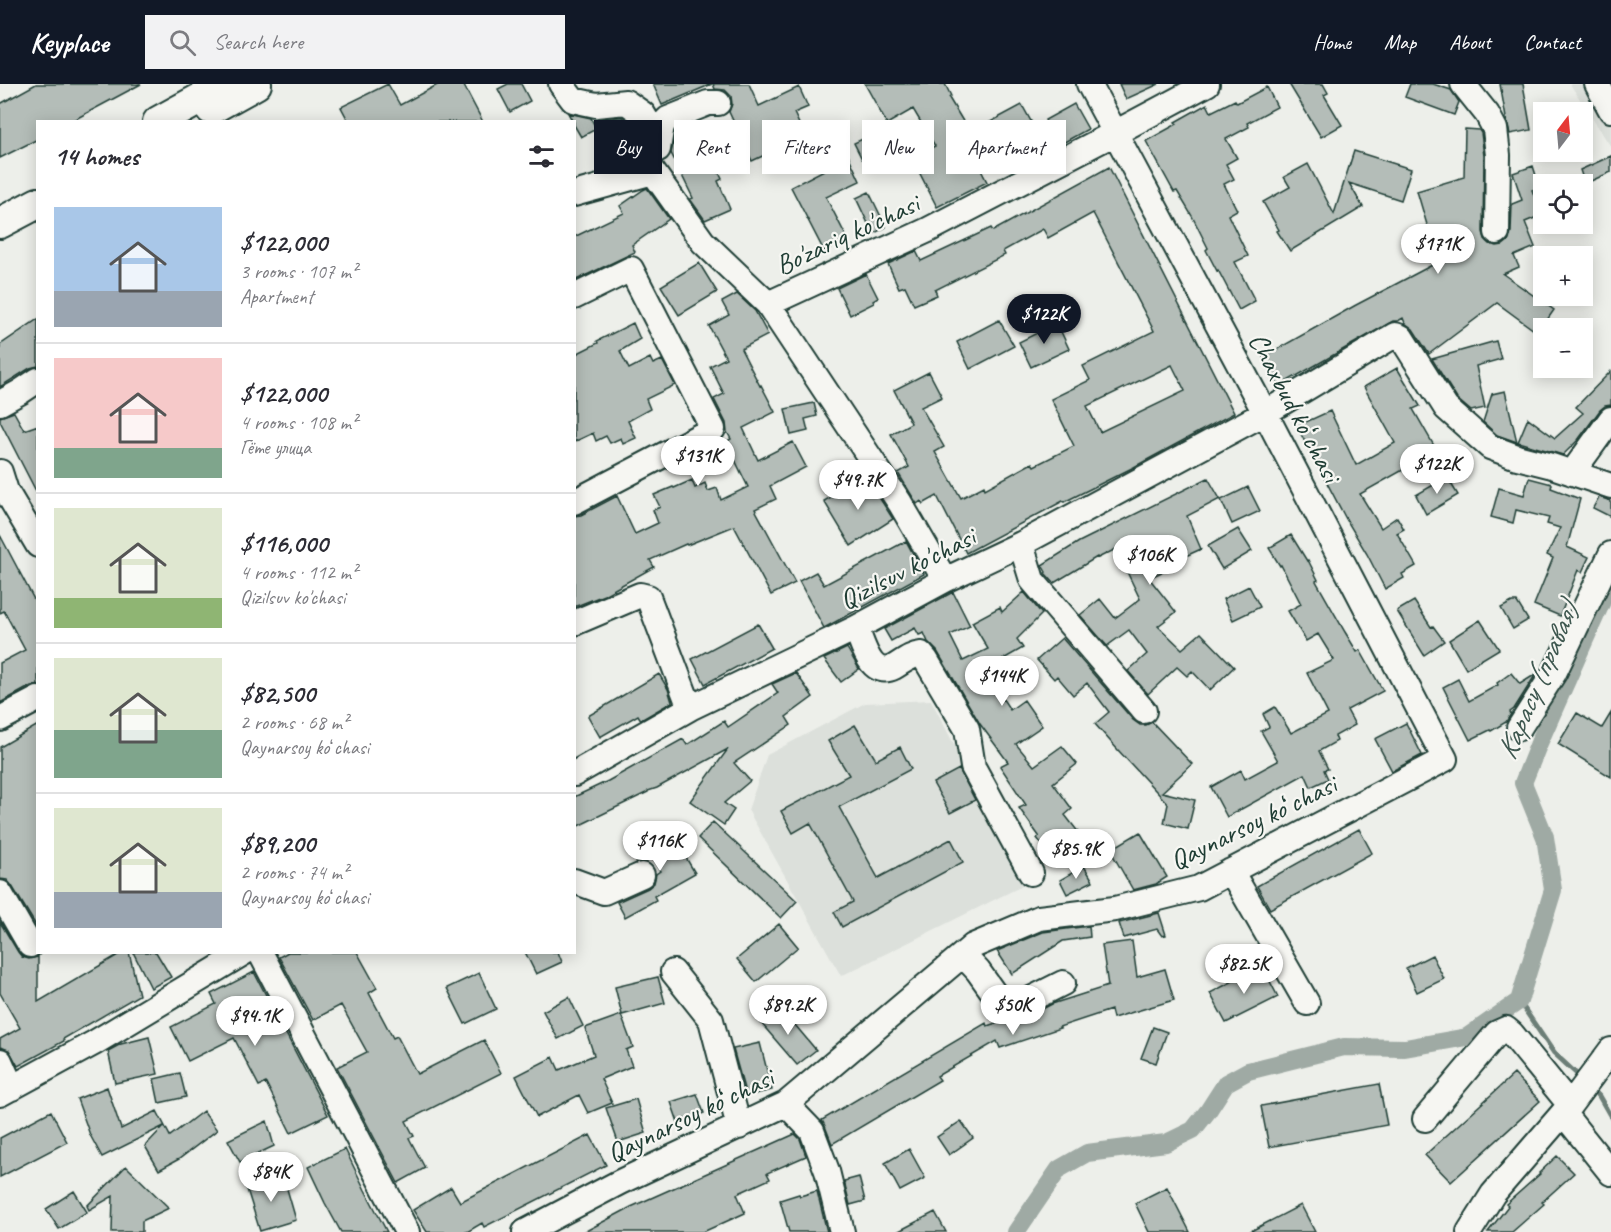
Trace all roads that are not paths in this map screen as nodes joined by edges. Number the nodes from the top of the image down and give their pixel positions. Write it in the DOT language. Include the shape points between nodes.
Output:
graph roads {
  1 [pos="226,84"];
  2 [pos="256,84"];
  3 [pos="561,84"];
  4 [pos="1089,84"];
  5 [pos="1207,84"];
  6 [pos="1463,84"];
  7 [pos="1597,84"];
  8 [pos="191,102"];
  9 [pos="718,103"];
  10 [pos="1611,110"];
  11 [pos="161,120"];
  12 [pos="647,120"];
  13 [pos="662,125"];
  14 [pos="1115,133"];
  15 [pos="646,174"];
  16 [pos="654,174"];
  17 [pos="36,188"];
  18 [pos="576,193"];
  19 [pos="36,204"];
  20 [pos="0,207"];
  21 [pos="0,223"];
  22 [pos="1497,231"];
  23 [pos="576,296"];
  24 [pos="768,304"];
  25 [pos="36,381"];
  26 [pos="0,403"];
  27 [pos="1265,413"];
  28 [pos="1611,419"];
  29 [pos="0,472"];
  30 [pos="1572,473"];
  31 [pos="1611,486"];
  32 [pos="576,501"];
  33 [pos="36,542"];
  34 [pos="1021,544"];
  35 [pos="1611,554"];
  36 [pos="945,580"];
  37 [pos="576,622"];
  38 [pos="856,628"];
  39 [pos="36,700"];
  40 [pos="690,708"];
  41 [pos="1144,711"];
  42 [pos="0,720"];
  43 [pos="1519,728"];
  44 [pos="1445,759"];
  45 [pos="576,773"];
  46 [pos="1231,871"];
  47 [pos="1031,873"];
  48 [pos="642,875"];
  49 [pos="576,883"];
  50 [pos="0,893"];
  51 [pos="30,945"];
  52 [pos="242,954"];
  53 [pos="261,954"];
  54 [pos="963,955"];
  55 [pos="672,972"];
  56 [pos="1063,983"];
  57 [pos="1307,1003"];
  58 [pos="1611,1050"];
  59 [pos="0,1061"];
  60 [pos="6,1091"];
  61 [pos="786,1104"];
  62 [pos="1571,1104"];
  63 [pos="1425,1119"];
  64 [pos="739,1127"];
  65 [pos="1611,1173"];
  66 [pos="407,1232"];
  67 [pos="525,1232"];
  68 [pos="842,1232"];
  69 [pos="1469,1232"];
  1 -- 8 [label="main road"];
  2 -- 8 [label="main road"];
  3 -- 12 [label="street" via="573,100 596,105 626,102"];
  4 -- 14 [label="street, Chaxbud koʻchasi"];
  5 -- 14 [label="street, Bo'zariq ko'chasi"];
  6 -- 22 [label="street" via="1496,129"];
  7 -- 10 [label="street"];
  8 -- 11 [label="main road"];
  9 -- 13 [label="street" via="708,103"];
  14 -- 24 [label="street, Bo'zariq ko'chasi" via="928,230"];
  14 -- 27 [label="street, Chaxbud koʻchasi"];
  15 -- 18 [label="street"];
  16 -- 24 [label="street" via="703,242"];
  17 -- 20 [label="main road"];
  19 -- 21 [label="main road"];
  23 -- 32 [label="street" via="631,269 713,429"];
  24 -- 36 [label="street" via="900,503"];
  25 -- 26 [label="street"];
  27 -- 30 [label="street, Qizilsuv ko'chasi" via="1395,335 1401,337 1446,408 1490,447"];
  27 -- 34 [label="street, Qizilsuv ko'chasi"];
  27 -- 44 [label="street, Chaxbud koʻchasi"];
  28 -- 30 [label="street"];
  29 -- 33 [label="street" via="6,491"];
  30 -- 31 [label="street"];
  34 -- 36 [label="street, Qizilsuv ko'chasi"];
  34 -- 41 [label="street" via="1032,580"];
  35 -- 43 [label="street" via="1554,673"];
  36 -- 38 [label="street, Qizilsuv ko'chasi"];
  37 -- 40 [label="street" via="640,595 648,597"];
  38 -- 40 [label="street, Qizilsuv ko'chasi"];
  38 -- 47 [label="street" via="873,666 880,670 891,669 914,655 921,654 926,660 967,729 973,767"];
  39 -- 42 [label="street"];
  40 -- 45 [label="street, Qizilsuv ko'chasi"];
  44 -- 46 [label="street, Qaynarsoy koʻchasi"];
  46 -- 54 [label="street, Qaynarsoy koʻchasi" via="1199,888 1115,909 1039,918 973,946"];
  46 -- 57 [label="street"];
  48 -- 49 [label="street" via="604,892"];
  50 -- 51 [label="street"];
  52 -- 60 [label="street"];
  53 -- 66 [label="street"];
  54 -- 56 [label="street" via="1003,1006 1015,1007"];
  54 -- 61 [label="street, Qaynarsoy koʻchasi"];
  55 -- 64 [label="street" via="711,1020"];
  58 -- 62 [label="street"];
  59 -- 60 [label="street"];
  61 -- 64 [label="street, Qaynarsoy koʻchasi"];
  61 -- 68 [label="street" via="812,1131"];
  62 -- 63 [label="street" via="1506,1029 1497,1034"];
  62 -- 65 [label="street"];
  62 -- 69 [label="street" via="1492,1194"];
  64 -- 67 [label="street, Qaynarsoy koʻchasi" via="620,1182"];
}
